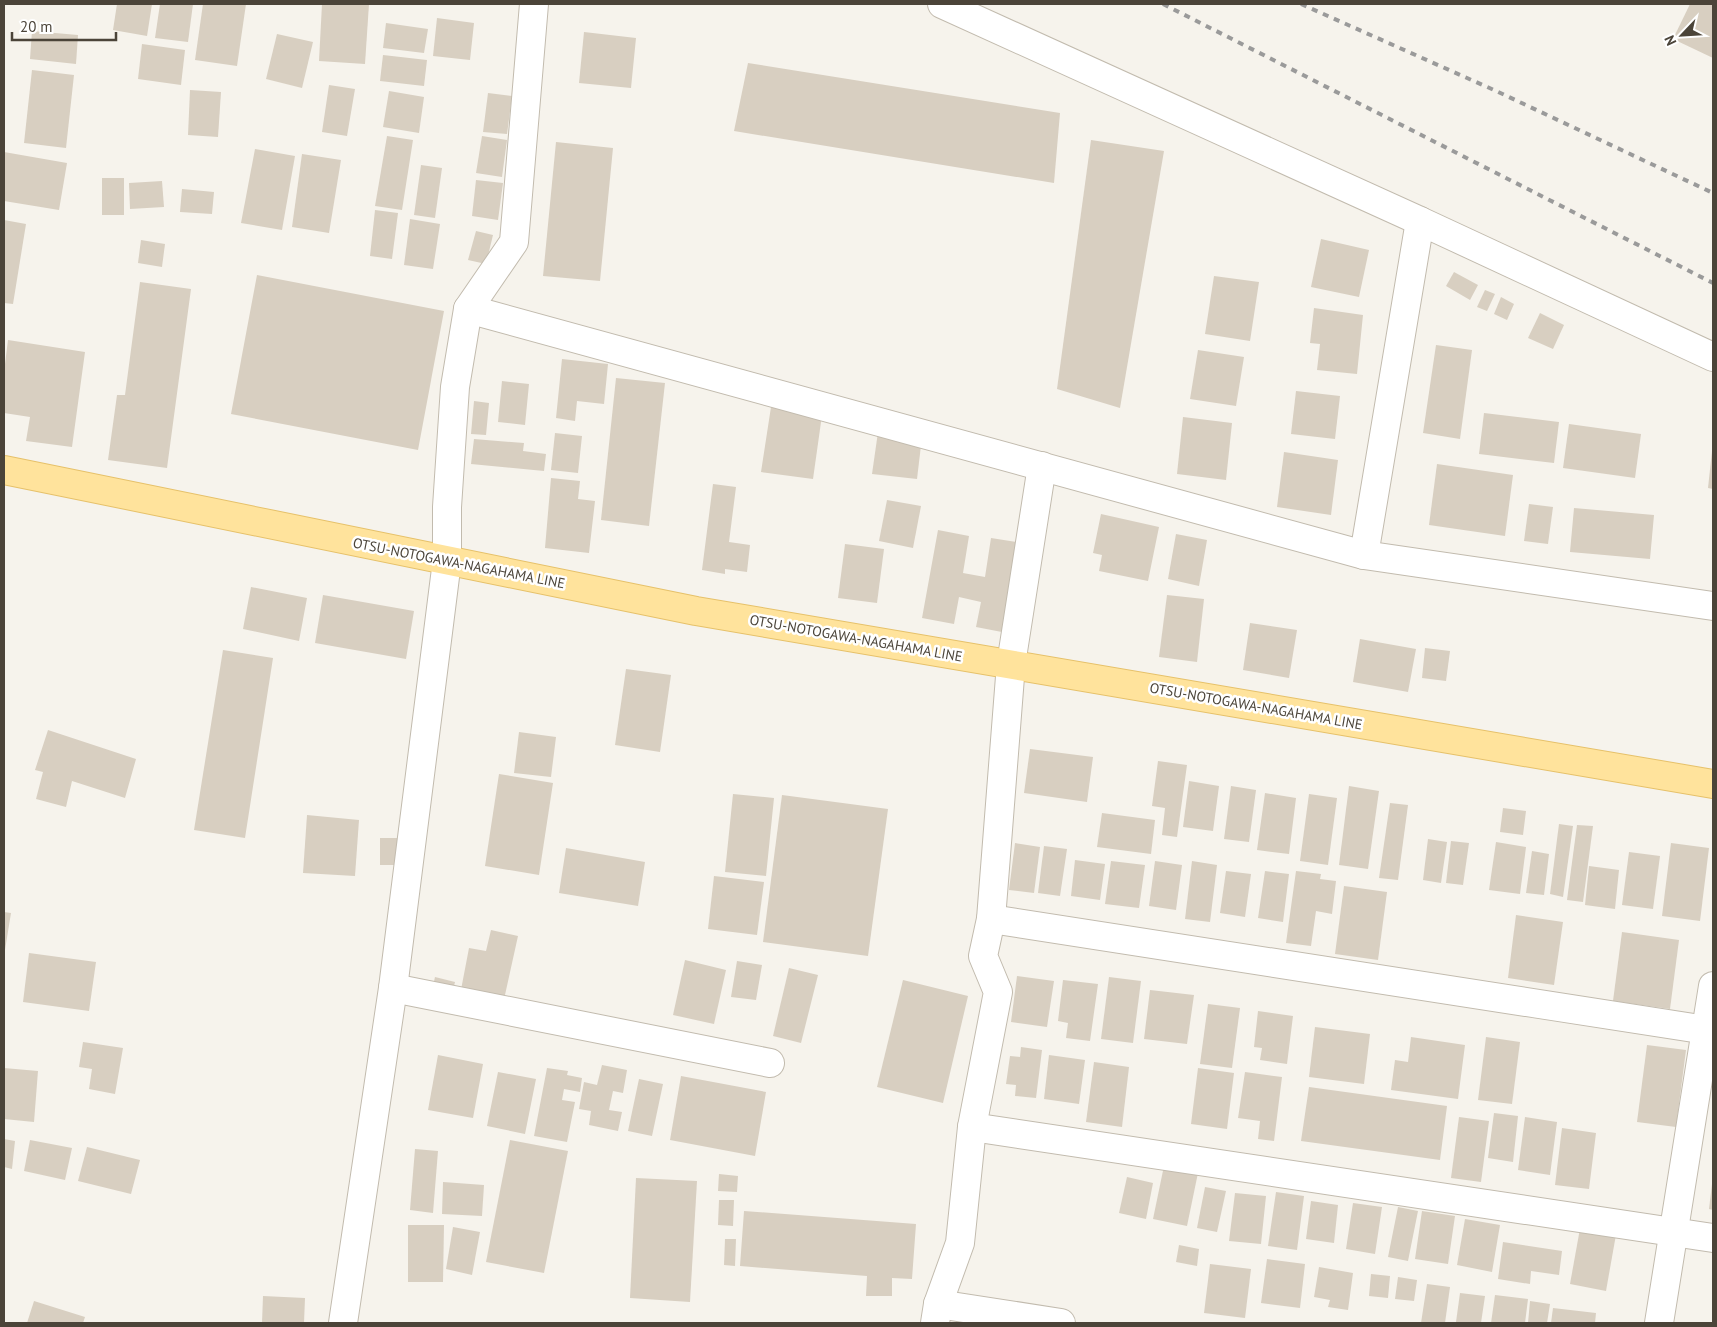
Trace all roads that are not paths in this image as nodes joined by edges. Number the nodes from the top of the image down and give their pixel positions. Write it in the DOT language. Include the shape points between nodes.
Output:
graph roads {
  1 [pos="534,4"];
  2 [pos="942,4"];
  3 [pos="1420,221"];
  4 [pos="468,309"];
  5 [pos="1713,357"];
  6 [pos="1042,466"];
  7 [pos="4,470"];
  8 [pos="1364,555"];
  9 [pos="447,561"];
  10 [pos="1713,606"];
  11 [pos="1011,664"];
  12 [pos="1713,784"];
  13 [pos="991,919"];
  14 [pos="1713,986"];
  15 [pos="393,988"];
  16 [pos="1710,1031"];
  17 [pos="770,1063"];
  18 [pos="972,1127"];
  19 [pos="1675,1232"];
  20 [pos="1713,1238"];
  21 [pos="937,1314"];
  22 [pos="343,1323"];
  23 [pos="1061,1323"];
  24 [pos="1660,1323"];
  1 -- 4 [label="street" via="514,242"];
  2 -- 3 [label="street"];
  3 -- 5 [label="street"];
  3 -- 8 [label="street"];
  4 -- 6 [label="street"];
  4 -- 9 [label="street" via="455,387"];
  6 -- 8 [label="street"];
  6 -- 11 [label="street"];
  7 -- 9 [label="main road, OTSU-NOTOGAWA-NAGAHAMA LINE"];
  8 -- 10 [label="street"];
  9 -- 11 [label="main road, OTSU-NOTOGAWA-NAGAHAMA LINE" via="696,611"];
  9 -- 15 [label="street"];
  11 -- 12 [label="main road, OTSU-NOTOGAWA-NAGAHAMA LINE"];
  11 -- 13 [label="street"];
  13 -- 16 [label="street"];
  13 -- 18 [label="street" via="983,956 998,992"];
  14 -- 16 [label="street"];
  15 -- 17 [label="street"];
  15 -- 22 [label="street"];
  16 -- 19 [label="street"];
  18 -- 19 [label="street"];
  18 -- 21 [label="street" via="960,1244"];
  19 -- 20 [label="street"];
  19 -- 24 [label="street"];
  21 -- 23 [label="street"];
}
